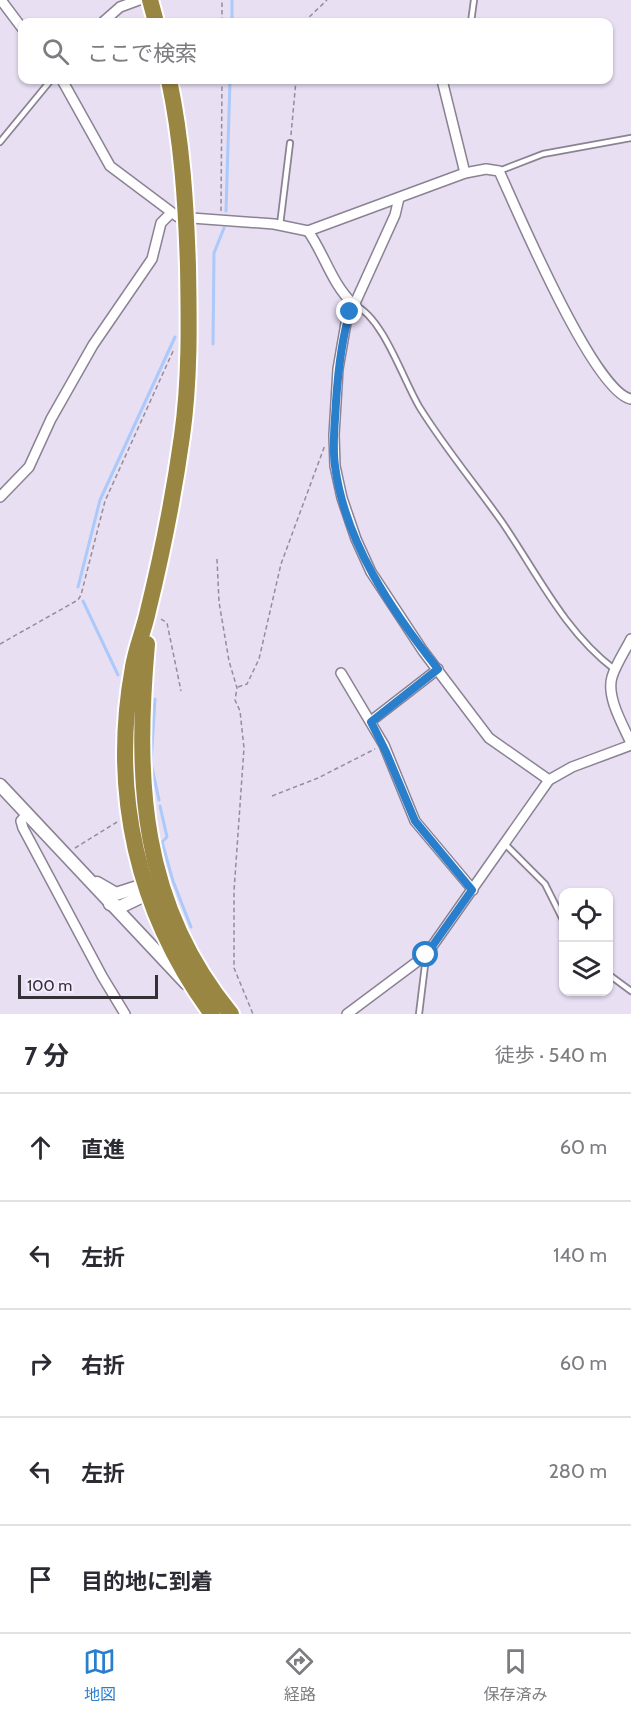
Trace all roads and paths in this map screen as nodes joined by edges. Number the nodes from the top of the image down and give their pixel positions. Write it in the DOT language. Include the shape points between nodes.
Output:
graph roads {
  1 [pos="1,0"];
  2 [pos="139,0"];
  3 [pos="150,0"];
  4 [pos="222,0"];
  5 [pos="327,0"];
  6 [pos="474,0"];
  7 [pos="108,18"];
  8 [pos="155,18"];
  9 [pos="222,18"];
  10 [pos="308,18"];
  11 [pos="472,18"];
  12 [pos="18,23"];
  13 [pos="48,84"];
  14 [pos="64,84"];
  15 [pos="171,84"];
  16 [pos="222,84"];
  17 [pos="296,84"];
  18 [pos="443,84"];
  19 [pos="631,138"];
  20 [pos="0,142"];
  21 [pos="290,143"];
  22 [pos="499,171"];
  23 [pos="465,173"];
  24 [pos="399,198"];
  25 [pos="178,216"];
  26 [pos="221,220"];
  27 [pos="280,225"];
  28 [pos="308,231"];
  29 [pos="354,305"];
  30 [pos="188,339"];
  31 [pos="631,399"];
  32 [pos="334,435"];
  33 [pos="0,498"];
  34 [pos="217,559"];
  35 [pos="148,614"];
  36 [pos="631,639"];
  37 [pos="0,644"];
  38 [pos="438,669"];
  39 [pos="614,669"];
  40 [pos="341,673"];
  41 [pos="237,688"];
  42 [pos="181,691"];
  43 [pos="371,722"];
  44 [pos="631,744"];
  45 [pos="384,746"];
  46 [pos="549,780"];
  47 [pos="0,785"];
  48 [pos="272,795"];
  49 [pos="27,814"];
  50 [pos="128,815"];
  51 [pos="504,843"];
  52 [pos="65,854"];
  53 [pos="151,889"];
  54 [pos="472,890"];
  55 [pos="110,904"];
  56 [pos="559,912"];
  57 [pos="426,955"];
  58 [pos="613,977"];
  59 [pos="631,991"];
  60 [pos="198,995"];
  61 [pos="125,1014"];
  62 [pos="212,1014"];
  63 [pos="231,1014"];
  64 [pos="254,1014"];
  65 [pos="347,1014"];
  66 [pos="418,1014"];
  1 -- 12 [label="street"];
  2 -- 7 [label="street" via="120,7"];
  3 -- 8 [label="highway"];
  4 -- 9 [label="path"];
  5 -- 10 [label="path"];
  6 -- 11 [label="lane"];
  13 -- 20 [label="lane"];
  14 -- 25 [label="street" via="110,166"];
  15 -- 25 [label="highway" via="175,105"];
  16 -- 26 [label="path"];
  17 -- 21 [label="path"];
  18 -- 23 [label="street"];
  19 -- 22 [label="lane" via="543,154"];
  21 -- 27 [label="lane"];
  22 -- 23 [label="street"];
  22 -- 31 [label="street" via="583,344 616,391"];
  23 -- 24 [label="street"];
  24 -- 28 [label="street"];
  24 -- 29 [label="street"];
  25 -- 26 [label="street"];
  25 -- 30 [label="highway"];
  25 -- 33 [label="street" via="161,223 152,259 93,345 29,467"];
  26 -- 27 [label="street"];
  27 -- 28 [label="street"];
  28 -- 29 [label="street" via="330,275"];
  29 -- 32 [label="street" via="346,323 338,369"];
  29 -- 39 [label="lane" via="378,328 430,424 523,554 563,618"];
  30 -- 35 [label="highway" via="181,443"];
  30 -- 37 [label="path" via="172,351 105,501 81,596"];
  32 -- 38 [label="street" via="338,481 361,550 371,572"];
  32 -- 41 [label="path" via="327,440 281,564 259,659 247,684"];
  34 -- 41 [label="path" via="219,602"];
  35 -- 42 [label="path" via="167,623"];
  35 -- 50 [label="highway" via="133,666 126,713"];
  35 -- 53 [label="highway" via="142,707"];
  36 -- 39 [label="street"];
  38 -- 43 [label="street"];
  38 -- 46 [label="street" via="489,738"];
  39 -- 44 [label="street" via="612,695"];
  40 -- 43 [label="street"];
  41 -- 64 [label="path" via="235,700 243,728 244,768 234,891 234,968"];
  43 -- 45 [label="street"];
  44 -- 46 [label="street"];
  45 -- 48 [label="path"];
  45 -- 54 [label="street" via="415,821"];
  46 -- 51 [label="street"];
  47 -- 49 [label="street"];
  49 -- 52 [label="street"];
  49 -- 61 [label="street" via="21,821 23,828"];
  50 -- 52 [label="path"];
  50 -- 53 [label="highway"];
  51 -- 54 [label="street"];
  51 -- 56 [label="lane" via="545,884"];
  52 -- 53 [label="street" via="109,891"];
  52 -- 55 [label="street"];
  53 -- 55 [label="street" via="120,907"];
  53 -- 60 [label="highway" via="170,947"];
  53 -- 63 [label="highway" via="210,987"];
  54 -- 57 [label="street"];
  55 -- 60 [label="street"];
  57 -- 65 [label="street"];
  57 -- 66 [label="lane"];
  58 -- 59 [label="lane"];
  60 -- 62 [label="highway"];
}
